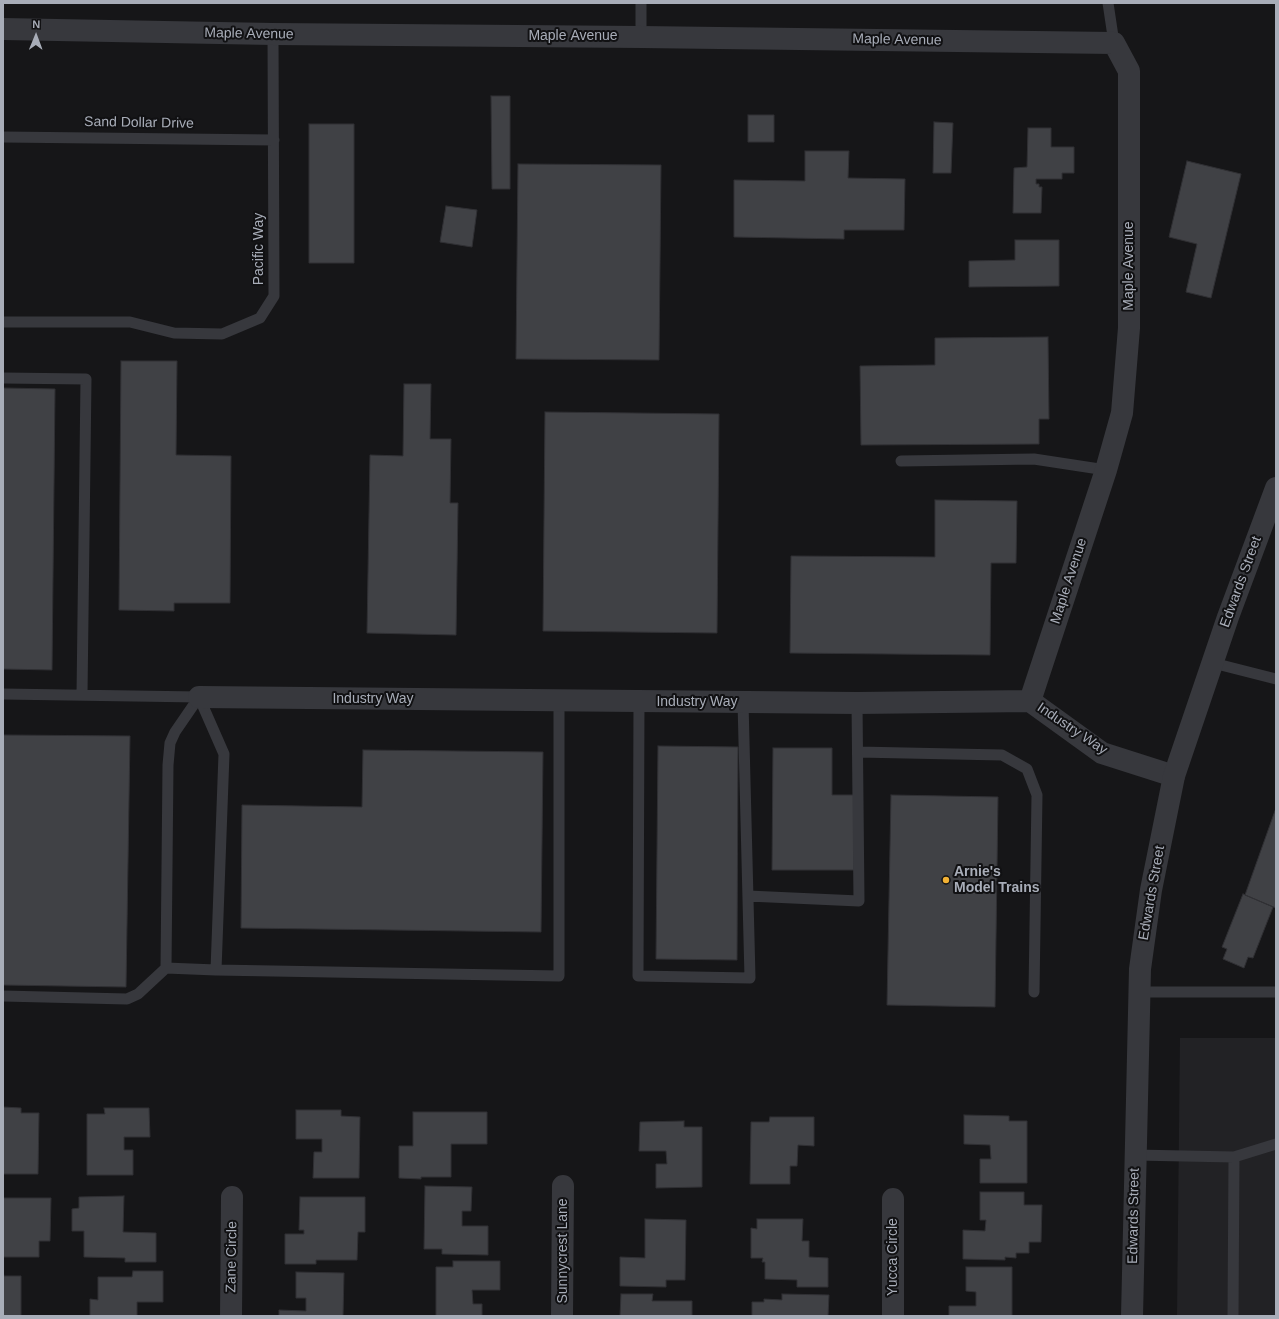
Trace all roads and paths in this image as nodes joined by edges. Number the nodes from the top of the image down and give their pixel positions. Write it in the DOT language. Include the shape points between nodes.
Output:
graph roads {
  1 [pos="641,3"];
  2 [pos="1108,3"];
  3 [pos="3,29"];
  4 [pos="273,34"];
  5 [pos="641,36"];
  6 [pos="1114,43"];
  7 [pos="3,137"];
  8 [pos="274,140"];
  9 [pos="3,322"];
  10 [pos="3,378"];
  11 [pos="901,461"];
  12 [pos="1106,470"];
  13 [pos="1276,488"];
  14 [pos="1213,663"];
  15 [pos="1276,679"];
  16 [pos="3,694"];
  17 [pos="82,695"];
  18 [pos="199,697"];
  19 [pos="558,700"];
  20 [pos="1030,700"];
  21 [pos="639,702"];
  22 [pos="743,702"];
  23 [pos="857,704"];
  24 [pos="858,752"];
  25 [pos="1174,776"];
  26 [pos="748,896"];
  27 [pos="166,968"];
  28 [pos="216,970"];
  29 [pos="1034,992"];
  30 [pos="1139,992"];
  31 [pos="1276,992"];
  32 [pos="3,996"];
  33 [pos="1276,1144"];
  34 [pos="1135,1155"];
  35 [pos="1234,1157"];
  36 [pos="563,1186"];
  37 [pos="232,1197"];
  38 [pos="893,1199"];
  39 [pos="231,1316"];
  40 [pos="562,1316"];
  41 [pos="893,1316"];
  42 [pos="1132,1316"];
  43 [pos="1233,1316"];
  1 -- 5 [label="lane"];
  2 -- 6 [label="lane"];
  3 -- 4 [label="street, Maple Avenue"];
  4 -- 5 [label="street, Maple Avenue"];
  4 -- 8 [label="lane, Pacific Way"];
  5 -- 6 [label="street, Maple Avenue"];
  6 -- 12 [label="street, Maple Avenue" via="1129,71 1129,328 1122,412"];
  7 -- 8 [label="lane, Sand Dollar Drive"];
  8 -- 9 [label="lane, Pacific Way" via="274,296 260,318 222,334 174,334 130,322"];
  10 -- 17 [label="lane" via="86,379"];
  11 -- 12 [label="lane" via="1034,459"];
  12 -- 20 [label="street, Maple Avenue"];
  13 -- 14 [label="street, Edwards Street"];
  14 -- 15 [label="lane"];
  14 -- 25 [label="street, Edwards Street"];
  16 -- 17 [label="lane"];
  17 -- 18 [label="lane"];
  18 -- 19 [label="street, Industry Way"];
  18 -- 27 [label="lane" via="170,743"];
  18 -- 28 [label="lane" via="224,754"];
  19 -- 21 [label="street, Industry Way"];
  19 -- 28 [label="lane" via="559,976"];
  20 -- 23 [label="street, Industry Way"];
  20 -- 25 [label="street, Industry Way" via="1102,753"];
  21 -- 22 [label="street, Industry Way"];
  21 -- 26 [label="lane" via="638,976 750,978"];
  22 -- 23 [label="street, Industry Way"];
  22 -- 26 [label="lane"];
  23 -- 24 [label="lane"];
  24 -- 26 [label="lane" via="859,900"];
  24 -- 29 [label="lane" via="1002,755 1027,769 1037,795"];
  25 -- 30 [label="street, Edwards Street" via="1151,890"];
  27 -- 28 [label="lane"];
  27 -- 32 [label="lane" via="138,994 127,999"];
  30 -- 31 [label="lane"];
  30 -- 34 [label="street, Edwards Street"];
  33 -- 35 [label="lane"];
  34 -- 35 [label="lane"];
  34 -- 42 [label="street, Edwards Street"];
  35 -- 43 [label="lane"];
  36 -- 40 [label="street, Sunnycrest Lane"];
  37 -- 39 [label="street, Zane Circle"];
  38 -- 41 [label="street, Yucca Circle"];
}
